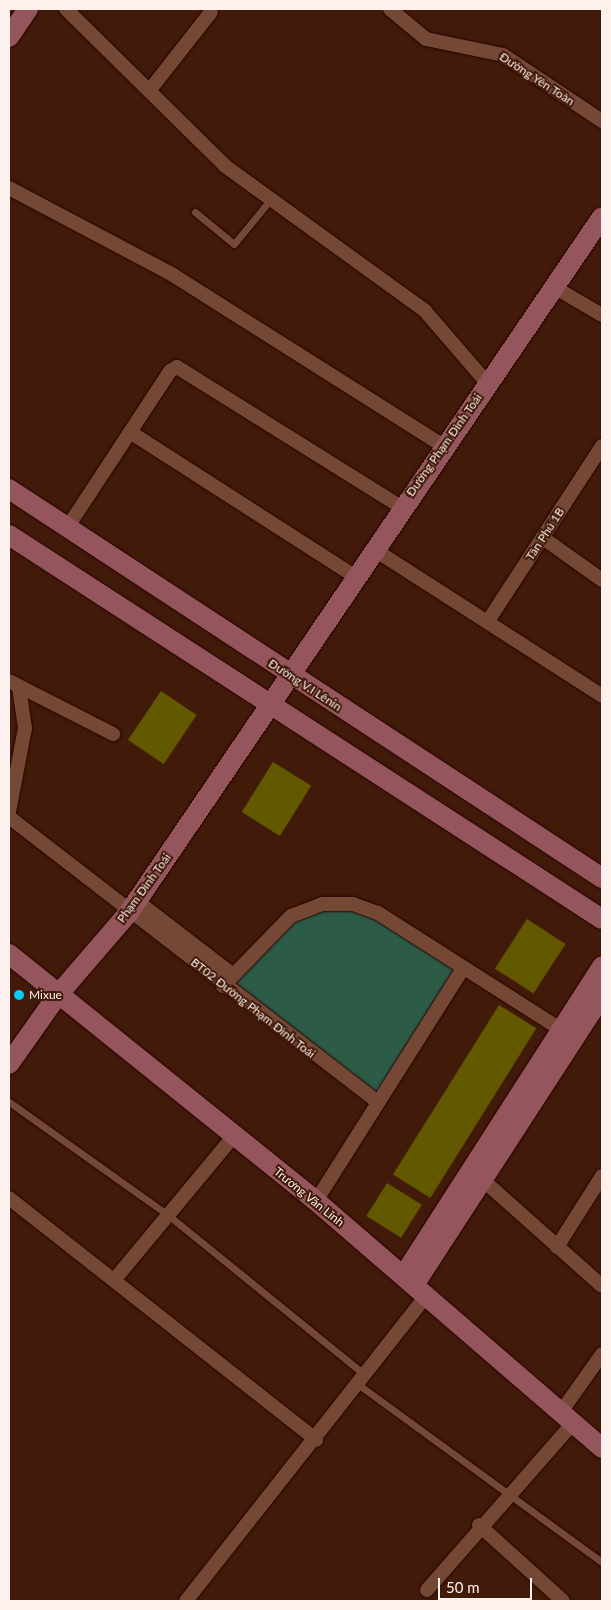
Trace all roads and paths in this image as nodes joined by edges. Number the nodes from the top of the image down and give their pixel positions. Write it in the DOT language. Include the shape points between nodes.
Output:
graph roads {
  1 [pos="28,9"];
  2 [pos="66,9"];
  3 [pos="390,9"];
  4 [pos="211,12"];
  5 [pos="9,37"];
  6 [pos="149,91"];
  7 [pos="602,121"];
  8 [pos="9,188"];
  9 [pos="270,200"];
  10 [pos="195,212"];
  11 [pos="602,217"];
  12 [pos="554,287"];
  13 [pos="602,315"];
  14 [pos="488,384"];
  15 [pos="130,432"];
  16 [pos="443,446"];
  17 [pos="601,451"];
  18 [pos="9,489"];
  19 [pos="401,507"];
  20 [pos="67,528"];
  21 [pos="9,535"];
  22 [pos="543,538"];
  23 [pos="375,550"];
  24 [pos="356,577"];
  25 [pos="602,580"];
  26 [pos="488,621"];
  27 [pos="289,675"];
  28 [pos="14,685"];
  29 [pos="602,696"];
  30 [pos="269,705"];
  31 [pos="113,734"];
  32 [pos="9,812"];
  33 [pos="9,817"];
  34 [pos="602,878"];
  35 [pos="134,906"];
  36 [pos="602,919"];
  37 [pos="9,954"];
  38 [pos="602,966"];
  39 [pos="462,970"];
  40 [pos="233,975"];
  41 [pos="223,986"];
  42 [pos="602,995"];
  43 [pos="57,996"];
  44 [pos="562,1030"];
  45 [pos="9,1064"];
  46 [pos="9,1102"];
  47 [pos="378,1102"];
  48 [pos="233,1136"];
  49 [pos="602,1176"];
  50 [pos="483,1180"];
  51 [pos="9,1198"];
  52 [pos="316,1201"];
  53 [pos="168,1215"];
  54 [pos="557,1247"];
  55 [pos="115,1280"];
  56 [pos="415,1285"];
  57 [pos="602,1286"];
  58 [pos="602,1354"];
  59 [pos="363,1381"];
  60 [pos="567,1417"];
  61 [pos="316,1440"];
  62 [pos="602,1448"];
  63 [pos="509,1492"];
  64 [pos="479,1525"];
  65 [pos="602,1562"];
  66 [pos="427,1590"];
  67 [pos="186,1601"];
  68 [pos="563,1601"];
  1 -- 5 [label="street"];
  2 -- 6 [label="street"];
  3 -- 7 [label="street, Đường Yên Toàn" via="426,39 503,55"];
  4 -- 6 [label="street"];
  6 -- 9 [label="street" via="225,166"];
  8 -- 16 [label="street" via="172,275"];
  9 -- 10 [label="lane" via="234,244"];
  9 -- 14 [label="street" via="425,312"];
  11 -- 12 [label="street, Đường Phạm Đình Toái"];
  12 -- 13 [label="street"];
  12 -- 14 [label="street, Đường Phạm Đình Toái"];
  14 -- 16 [label="street, Đường Phạm Đình Toái"];
  15 -- 19 [label="street" via="170,371 180,368"];
  15 -- 20 [label="street"];
  15 -- 24 [label="street"];
  16 -- 19 [label="street, Đường Phạm Đình Toái"];
  17 -- 22 [label="street, Tân Phú 1B"];
  18 -- 20 [label="street, Đường V.I Lênin"];
  19 -- 23 [label="street, Đường Phạm Đình Toái"];
  20 -- 27 [label="street, Đường V.I Lênin"];
  21 -- 30 [label="street"];
  22 -- 25 [label="street"];
  22 -- 26 [label="street, Tân Phú 1B"];
  23 -- 24 [label="street, Đường Phạm Đình Toái"];
  23 -- 26 [label="street"];
  24 -- 27 [label="street, Đường Phạm Đình Toái"];
  26 -- 29 [label="street"];
  27 -- 30 [label="street, Phạm Đình Toái"];
  27 -- 34 [label="street, Đường V.I Lênin"];
  28 -- 31 [label="street"];
  28 -- 32 [label="street" via="26,723"];
  30 -- 35 [label="street, Phạm Đình Toái"];
  30 -- 36 [label="street"];
  33 -- 35 [label="street"];
  35 -- 40 [label="street, BT02 Đường Phạm Đình Toái"];
  35 -- 41 [label="street, BT02 Đường Phạm Đình Toái"];
  35 -- 43 [label="street, Phạm Đình Toái"];
  37 -- 43 [label="street, Trương Văn Lĩnh"];
  38 -- 44 [label="street"];
  39 -- 40 [label="street" via="370,909 333,902 292,916"];
  39 -- 44 [label="street"];
  39 -- 47 [label="street"];
  40 -- 41 [label="street"];
  41 -- 47 [label="street, BT02 Đường Phạm Đình Toái"];
  42 -- 50 [label="street"];
  43 -- 45 [label="street, Phạm Đình Toái"];
  43 -- 48 [label="street, Trương Văn Lĩnh"];
  44 -- 56 [label="street"];
  46 -- 53 [label="lane"];
  47 -- 52 [label="street"];
  48 -- 52 [label="street, Trương Văn Lĩnh"];
  48 -- 53 [label="street"];
  49 -- 54 [label="street"];
  50 -- 54 [label="street"];
  50 -- 56 [label="street"];
  51 -- 55 [label="street"];
  52 -- 56 [label="street, Trương Văn Lĩnh"];
  53 -- 55 [label="street"];
  53 -- 59 [label="lane"];
  54 -- 57 [label="street"];
  55 -- 61 [label="street"];
  56 -- 59 [label="street"];
  56 -- 60 [label="street, Trương Văn Lĩnh"];
  58 -- 60 [label="street"];
  59 -- 61 [label="street"];
  59 -- 63 [label="lane"];
  60 -- 62 [label="street, Trương Văn Lĩnh"];
  60 -- 63 [label="street"];
  61 -- 67 [label="street"];
  63 -- 64 [label="street"];
  63 -- 65 [label="lane"];
  64 -- 66 [label="street"];
  64 -- 68 [label="street"];
}
